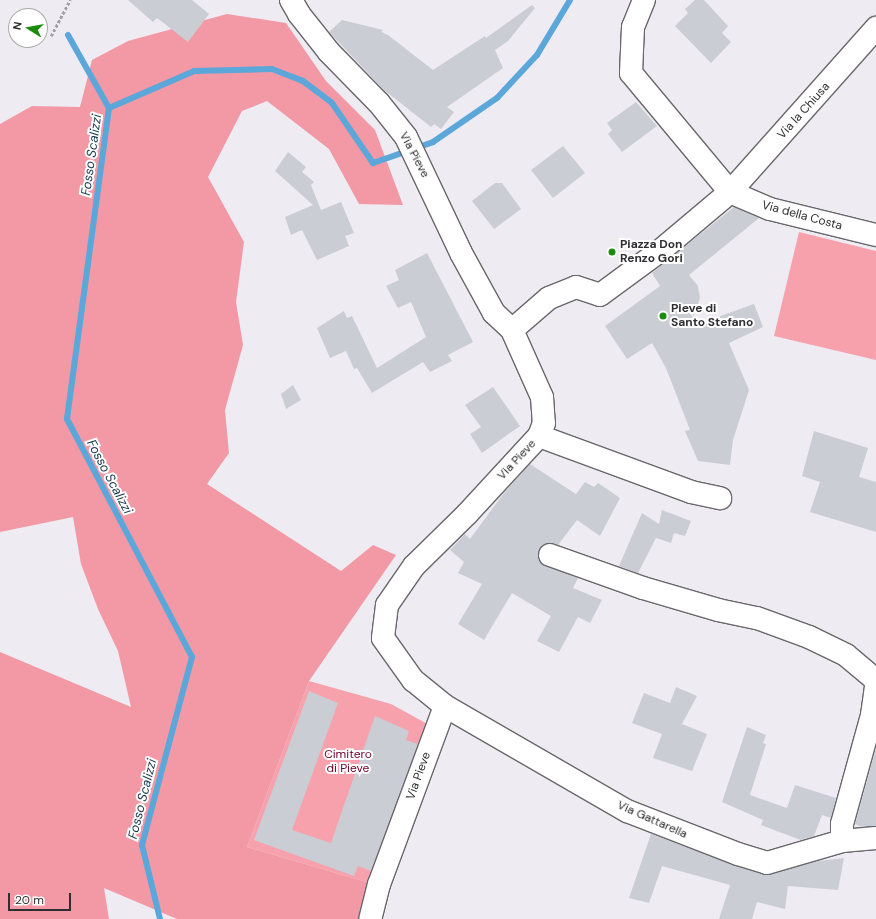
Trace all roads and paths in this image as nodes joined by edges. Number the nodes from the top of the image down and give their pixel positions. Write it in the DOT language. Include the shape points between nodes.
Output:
graph roads {
  1 [pos="70,0"];
  2 [pos="291,0"];
  3 [pos="644,0"];
  4 [pos="876,28"];
  5 [pos="51,36"];
  6 [pos="730,192"];
  7 [pos="876,235"];
  8 [pos="512,330"];
  9 [pos="539,436"];
  10 [pos="720,498"];
  11 [pos="550,555"];
  12 [pos="876,680"];
  13 [pos="876,685"];
  14 [pos="445,706"];
  15 [pos="876,838"];
  16 [pos="842,842"];
  17 [pos="370,919"];
  1 -- 5 [label="path"];
  2 -- 8 [label="street, Via Pieve" via="329,52 379,103 406,137 494,313"];
  3 -- 6 [label="street" via="634,27 631,73"];
  4 -- 6 [label="street, Via la Chiusa"];
  6 -- 7 [label="street, Via della Costa" via="770,209"];
  6 -- 8 [label="street, Via la Chiusa" via="660,251 600,295 576,287 549,298"];
  8 -- 9 [label="street, Via Pieve" via="542,397 544,423"];
  9 -- 10 [label="street" via="691,492"];
  9 -- 14 [label="street, Via Pieve" via="467,514 414,566 387,604 383,638 413,680"];
  11 -- 12 [label="street" via="643,588 718,610 757,618 809,637 846,655"];
  13 -- 16 [label="street" via="872,715 842,824"];
  14 -- 16 [label="street, Via Gattarella" via="627,810 738,854 767,863"];
  14 -- 17 [label="street, Via Pieve" via="379,884"];
  15 -- 16 [label="street, Via Gattarella" via="863,837"];
}
